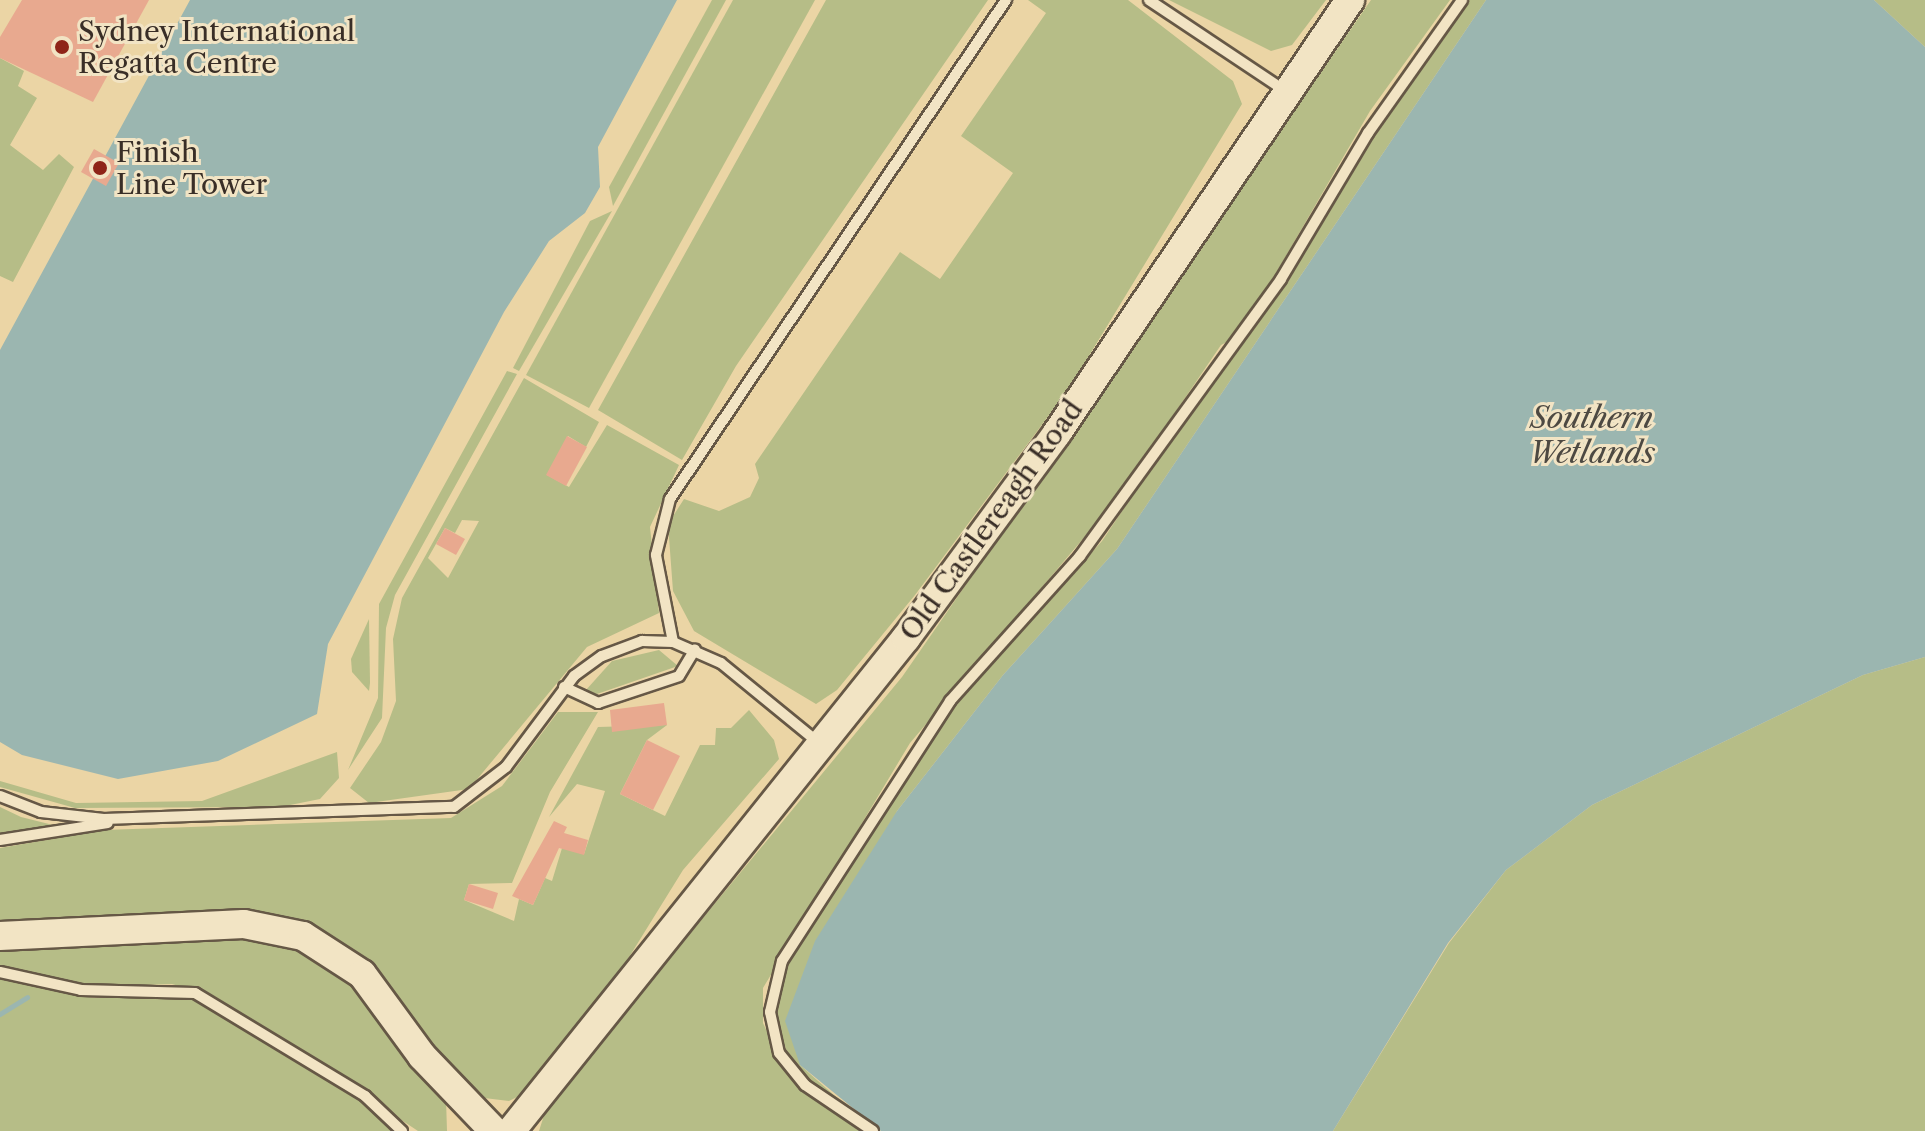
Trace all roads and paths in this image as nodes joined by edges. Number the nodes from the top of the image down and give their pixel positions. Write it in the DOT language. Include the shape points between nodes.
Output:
graph roads {
  1 [pos="1006,0"];
  2 [pos="1149,0"];
  3 [pos="1350,0"];
  4 [pos="1462,0"];
  5 [pos="1287,92"];
  6 [pos="673,642"];
  7 [pos="695,649"];
  8 [pos="564,687"];
  9 [pos="822,745"];
  10 [pos="0,796"];
  11 [pos="125,819"];
  12 [pos="0,840"];
  13 [pos="0,936"];
  14 [pos="0,972"];
  15 [pos="402,1131"];
  16 [pos="494,1131"];
  17 [pos="511,1131"];
  18 [pos="873,1131"];
  1 -- 6 [label="lane" via="670,499 656,555"];
  2 -- 5 [label="lane"];
  3 -- 5 [label="street, Old Castlereagh Road"];
  4 -- 18 [label="lane" via="1368,133 1281,279 1080,556 950,701 782,961 770,1012 779,1053 805,1085"];
  5 -- 9 [label="street, Old Castlereagh Road" via="1057,433"];
  6 -- 7 [label="lane"];
  6 -- 8 [label="lane" via="615,649"];
  7 -- 8 [label="lane" via="679,676 598,703"];
  7 -- 9 [label="lane" via="742,677"];
  8 -- 11 [label="lane" via="506,767 454,807"];
  9 -- 17 [label="street, Old Castlereagh Road"];
  10 -- 11 [label="lane" via="59,815"];
  11 -- 12 [label="lane"];
  13 -- 16 [label="street" via="244,924 303,936 362,974 422,1056"];
  14 -- 15 [label="lane" via="81,990 195,993 365,1096"];
}
